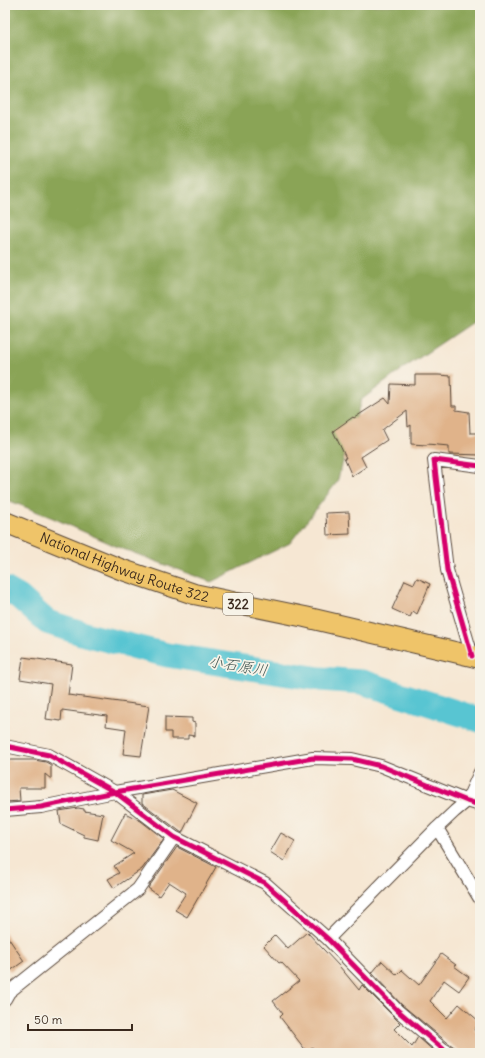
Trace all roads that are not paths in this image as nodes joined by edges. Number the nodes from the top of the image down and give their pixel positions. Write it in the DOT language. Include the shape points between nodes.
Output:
graph roads {
  1 [pos="480,466"];
  2 [pos="5,522"];
  3 [pos="476,657"];
  4 [pos="5,746"];
  5 [pos="480,772"];
  6 [pos="115,792"];
  7 [pos="467,801"];
  8 [pos="480,805"];
  9 [pos="5,810"];
  10 [pos="436,828"];
  11 [pos="174,837"];
  12 [pos="480,899"];
  13 [pos="328,939"];
  14 [pos="5,999"];
  15 [pos="450,1053"];
  1 -- 3 [label="street" via="434,460 447,570"];
  2 -- 3 [label="highway, National Highway Route 322 / 322" via="120,569 194,594"];
  4 -- 6 [label="street" via="48,755"];
  5 -- 7 [label="street"];
  6 -- 7 [label="street" via="313,758 352,759 381,766"];
  6 -- 9 [label="street" via="41,807"];
  6 -- 11 [label="street"];
  7 -- 8 [label="street"];
  7 -- 10 [label="street"];
  10 -- 12 [label="street"];
  10 -- 13 [label="street"];
  11 -- 13 [label="street" via="265,883"];
  11 -- 14 [label="street" via="138,889 9,992"];
  13 -- 15 [label="street" via="397,1010"];
}
